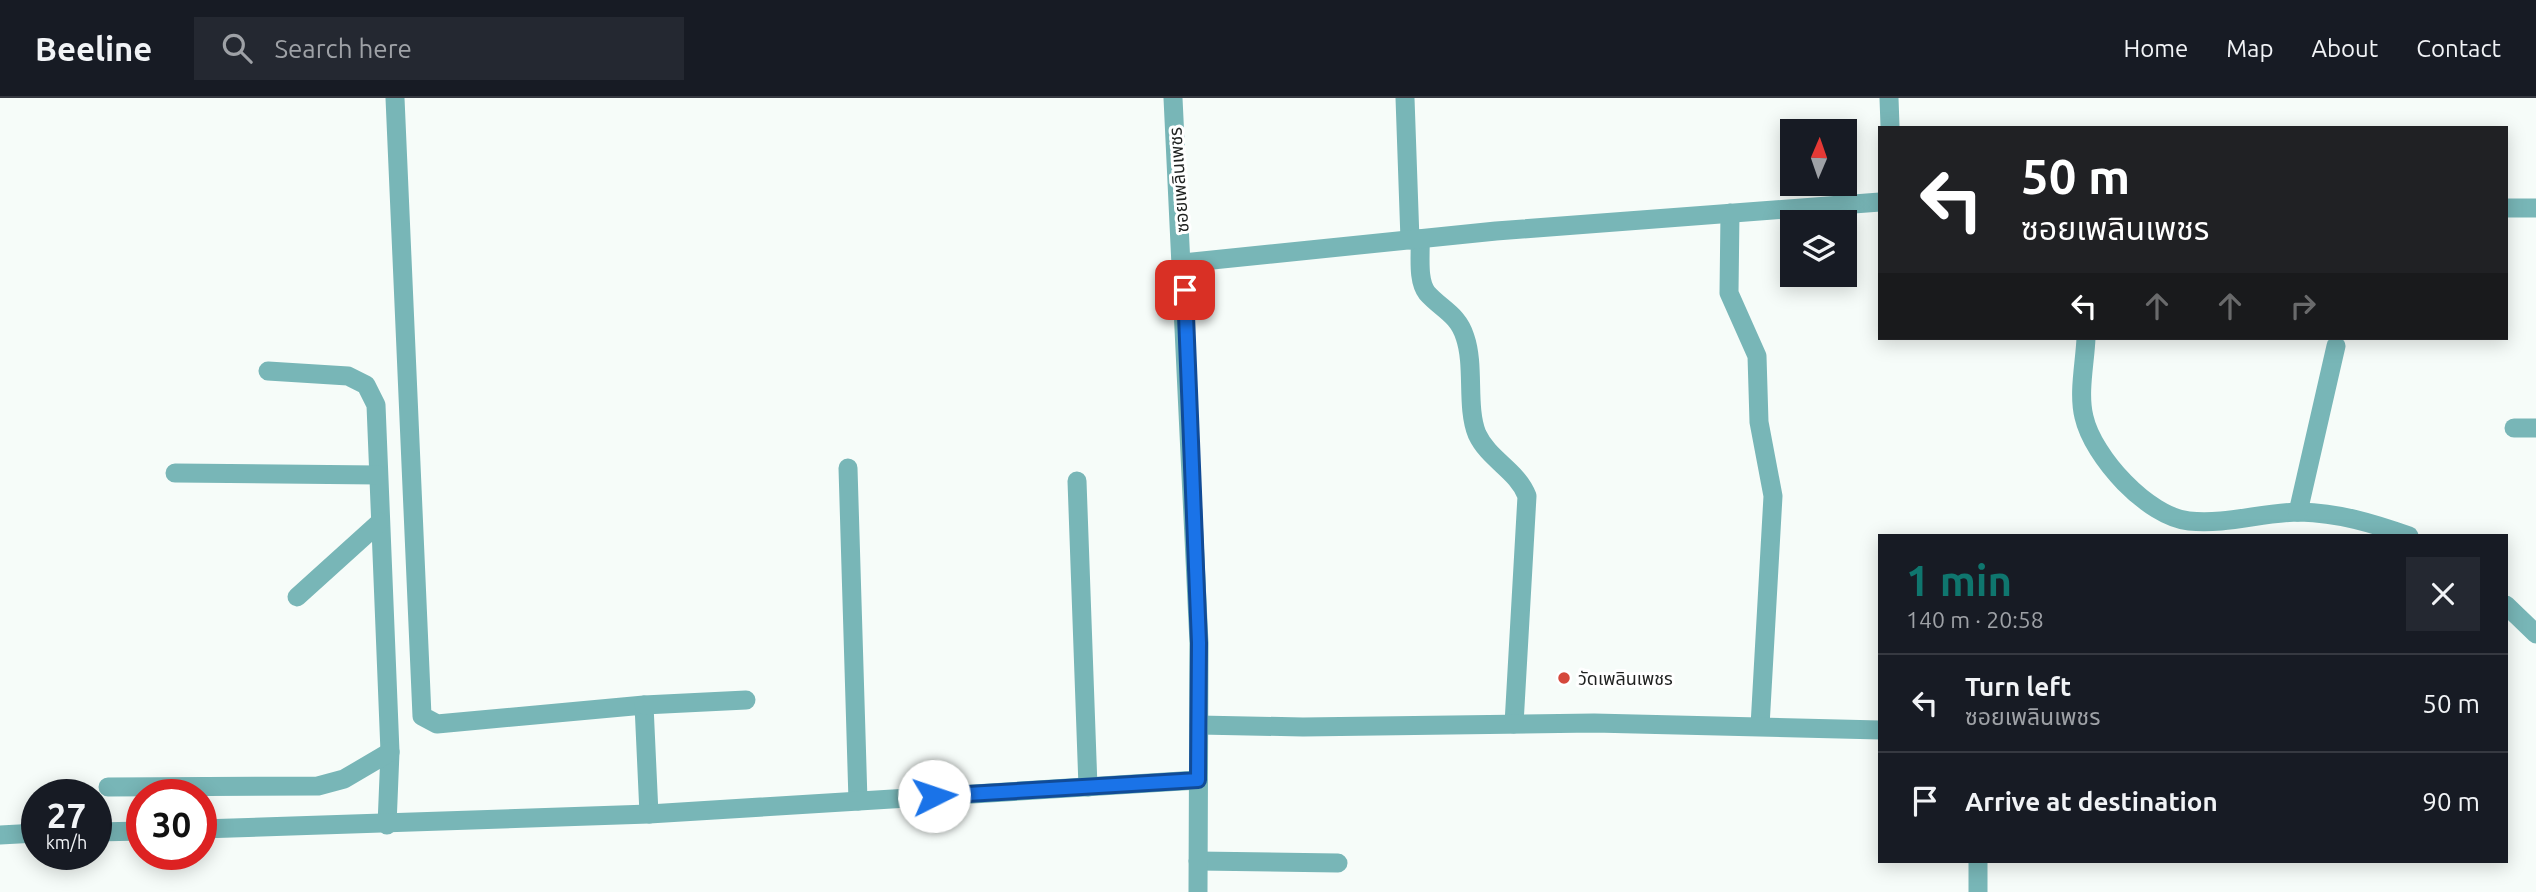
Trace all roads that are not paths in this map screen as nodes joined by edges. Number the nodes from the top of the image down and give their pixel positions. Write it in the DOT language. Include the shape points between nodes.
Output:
graph roads {
  1 [pos="395,98"];
  2 [pos="1173,98"];
  3 [pos="1405,98"];
  4 [pos="1889,98"];
  5 [pos="1890,126"];
  6 [pos="1878,202"];
  7 [pos="2508,208"];
  8 [pos="2536,208"];
  9 [pos="1730,213"];
  10 [pos="1415,240"];
  11 [pos="1183,263"];
  12 [pos="2086,340"];
  13 [pos="2336,346"];
  14 [pos="268,371"];
  15 [pos="2514,428"];
  16 [pos="2536,428"];
  17 [pos="848,468"];
  18 [pos="175,473"];
  19 [pos="378,475"];
  20 [pos="1077,481"];
  21 [pos="2298,512"];
  22 [pos="380,522"];
  23 [pos="2237,528"];
  24 [pos="2403,534"];
  25 [pos="297,597"];
  26 [pos="2508,608"];
  27 [pos="2536,634"];
  28 [pos="746,700"];
  29 [pos="645,705"];
  30 [pos="1514,724"];
  31 [pos="1199,725"];
  32 [pos="1760,726"];
  33 [pos="1878,730"];
  34 [pos="390,752"];
  35 [pos="1198,785"];
  36 [pos="112,787"];
  37 [pos="1088,787"];
  38 [pos="858,801"];
  39 [pos="649,814"];
  40 [pos="387,825"];
  41 [pos="217,829"];
  42 [pos="21,834"];
  43 [pos="0,835"];
  44 [pos="1198,857"];
  45 [pos="1338,863"];
  46 [pos="1978,863"];
  47 [pos="1198,892"];
  48 [pos="1978,892"];
  1 -- 29 [label="street" via="422,716 437,724"];
  2 -- 11 [label="street, ซอยเพลินเพชร"];
  3 -- 10 [label="street"];
  4 -- 5 [label="street"];
  6 -- 9 [label="street"];
  7 -- 8 [label="street"];
  9 -- 10 [label="street"];
  9 -- 32 [label="street" via="1729,293 1757,356 1759,422 1773,496"];
  10 -- 11 [label="street"];
  10 -- 30 [label="street" via="1427,292 1458,319 1466,339 1476,430 1484,446 1521,480 1527,496"];
  11 -- 31 [label="street, ซอยเพลินเพชร"];
  12 -- 23 [label="street" via="2084,417 2097,450 2145,502 2166,515"];
  13 -- 21 [label="street"];
  14 -- 19 [label="street" via="348,376 366,385 376,405"];
  15 -- 16 [label="street"];
  17 -- 38 [label="street"];
  18 -- 19 [label="street"];
  19 -- 22 [label="street"];
  20 -- 37 [label="street"];
  21 -- 23 [label="street"];
  21 -- 24 [label="street" via="2353,517"];
  22 -- 25 [label="street"];
  22 -- 34 [label="street"];
  26 -- 27 [label="street"];
  28 -- 29 [label="street"];
  29 -- 39 [label="street"];
  30 -- 31 [label="street"];
  30 -- 32 [label="street"];
  31 -- 35 [label="street, ซอยเพลินเพชร"];
  32 -- 33 [label="street"];
  34 -- 36 [label="street" via="344,779 318,786"];
  34 -- 40 [label="street"];
  35 -- 37 [label="street"];
  35 -- 44 [label="street, ซอยเพลินเพชร"];
  37 -- 38 [label="street"];
  38 -- 39 [label="street"];
  39 -- 40 [label="street"];
  40 -- 41 [label="street"];
  42 -- 43 [label="street"];
  44 -- 45 [label="street"];
  44 -- 47 [label="street, ซอยเพลินเพชร"];
  46 -- 48 [label="street"];
}
